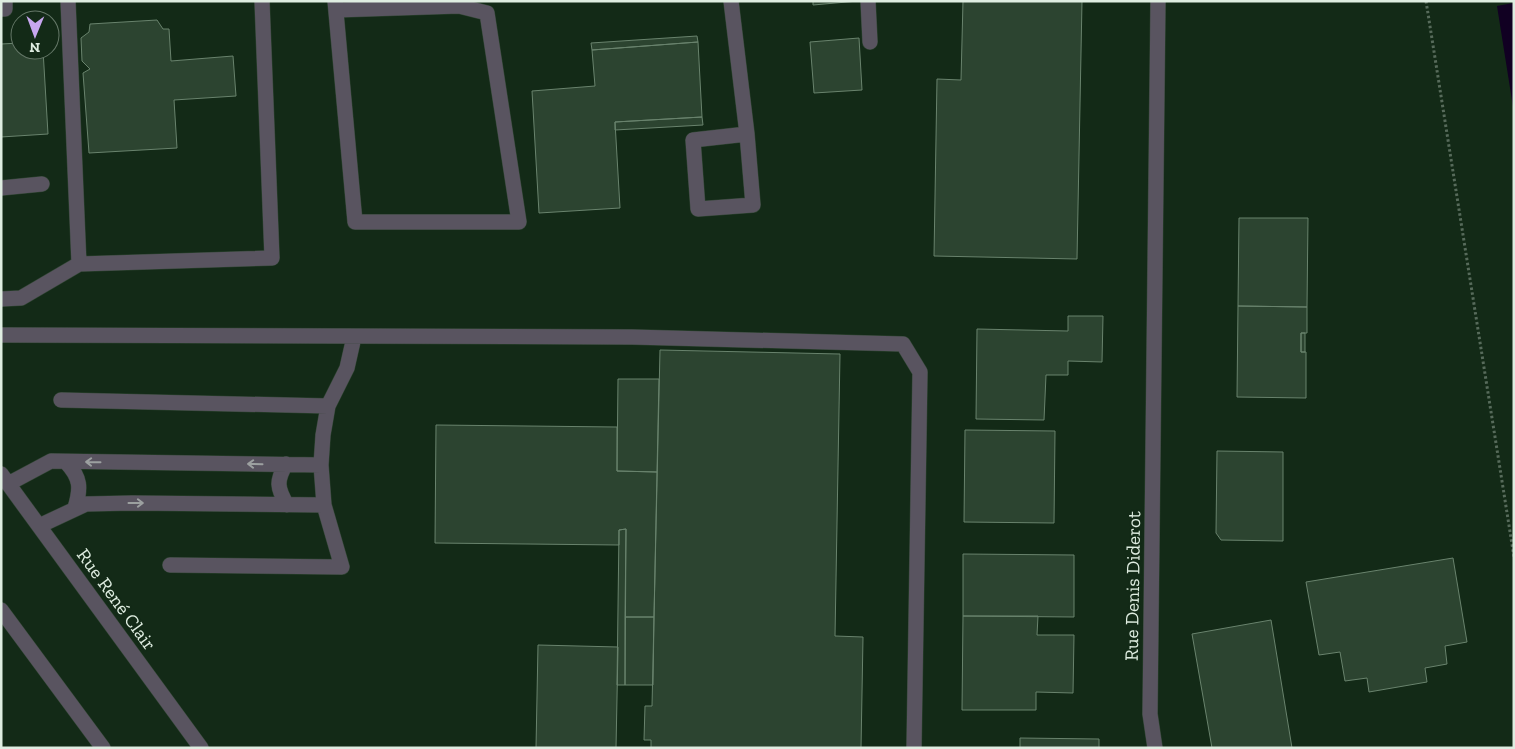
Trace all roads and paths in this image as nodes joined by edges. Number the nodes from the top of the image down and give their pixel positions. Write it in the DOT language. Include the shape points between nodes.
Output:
graph roads {
  1 [pos="5,1"];
  2 [pos="68,1"];
  3 [pos="262,1"];
  4 [pos="732,1"];
  5 [pos="868,1"];
  6 [pos="1158,1"];
  7 [pos="1426,1"];
  8 [pos="336,6"];
  9 [pos="1,9"];
  10 [pos="870,42"];
  11 [pos="747,134"];
  12 [pos="42,184"];
  13 [pos="1,188"];
  14 [pos="79,264"];
  15 [pos="1,299"];
  16 [pos="1,335"];
  17 [pos="354,337"];
  18 [pos="61,400"];
  19 [pos="328,406"];
  20 [pos="66,462"];
  21 [pos="286,464"];
  22 [pos="321,465"];
  23 [pos="5,479"];
  24 [pos="287,505"];
  25 [pos="324,505"];
  26 [pos="75,508"];
  27 [pos="39,526"];
  28 [pos="1514,557"];
  29 [pos="170,566"];
  30 [pos="1,610"];
  31 [pos="103,748"];
  32 [pos="200,748"];
  33 [pos="914,748"];
  34 [pos="1155,748"];
  1 -- 9 [label="lane" via="5,9"];
  2 -- 14 [label="lane"];
  3 -- 14 [label="lane" via="272,258"];
  4 -- 11 [label="lane"];
  5 -- 10 [label="lane"];
  6 -- 34 [label="lane, Rue Denis Diderot" via="1150,714"];
  7 -- 28 [label="path"];
  8 -- 8 [label="lane" via="355,222 519,222 487,13 459,6"];
  11 -- 11 [label="lane" via="694,140 698,210 753,205"];
  12 -- 13 [label="lane"];
  14 -- 15 [label="lane" via="21,298"];
  16 -- 17 [label="lane"];
  17 -- 19 [label="lane" via="347,368"];
  17 -- 33 [label="lane" via="632,337 903,344 920,372"];
  18 -- 19 [label="lane"];
  19 -- 22 [label="lane"];
  21 -- 20 [label="lane, one-way"];
  20 -- 23 [label="lane" via="51,461"];
  20 -- 26 [label="lane" via="78,478"];
  21 -- 22 [label="lane"];
  21 -- 24 [label="lane" via="279,488"];
  22 -- 25 [label="lane"];
  23 -- 27 [label="lane, Rue René Clair"];
  24 -- 25 [label="lane"];
  26 -- 24 [label="lane, one-way" via="86,504 132,503"];
  25 -- 29 [label="lane" via="342,567"];
  26 -- 27 [label="lane"];
  27 -- 32 [label="lane, Rue René Clair"];
  30 -- 31 [label="lane"];
}
